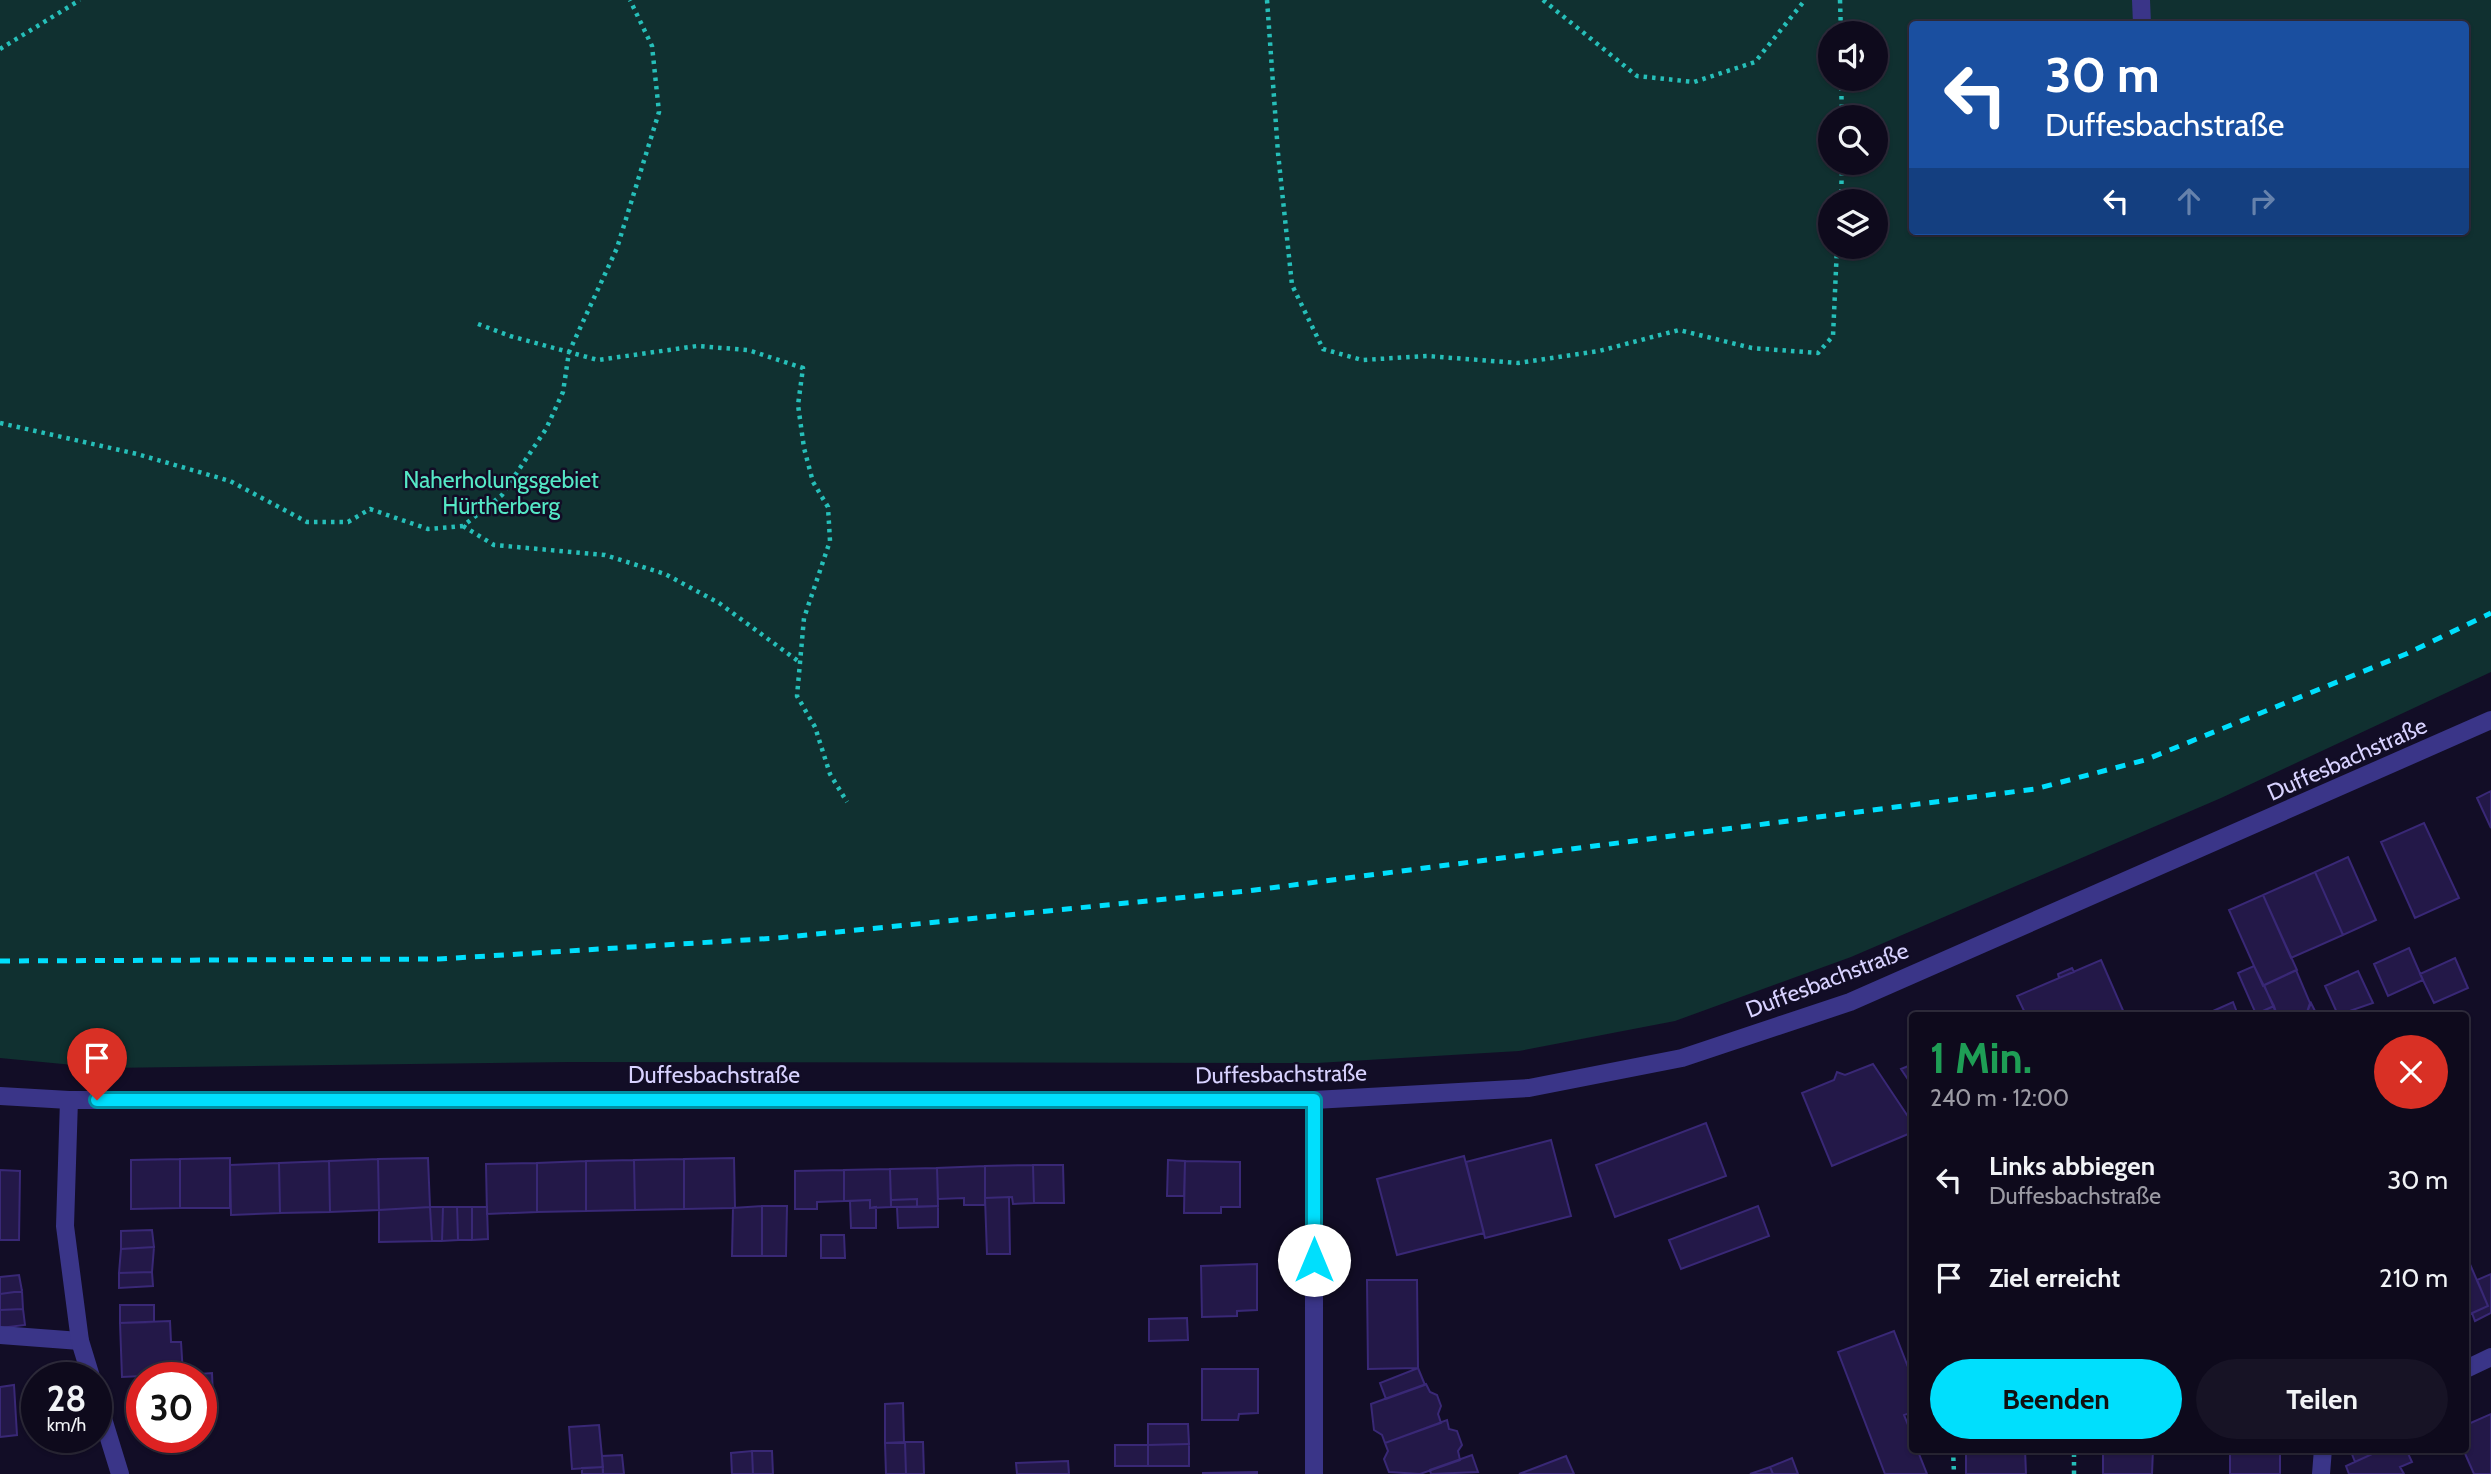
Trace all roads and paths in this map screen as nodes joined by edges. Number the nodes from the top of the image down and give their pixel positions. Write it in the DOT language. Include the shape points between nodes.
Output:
graph roads {
  1 [pos="79,0"];
  2 [pos="630,0"];
  3 [pos="1267,0"];
  4 [pos="1543,0"];
  5 [pos="1805,0"];
  6 [pos="1840,0"];
  7 [pos="2141,0"];
  8 [pos="1841,21"];
  9 [pos="2142,21"];
  10 [pos="0,49"];
  11 [pos="1836,259"];
  12 [pos="478,324"];
  13 [pos="569,352"];
  14 [pos="0,423"];
  15 [pos="463,526"];
  16 [pos="798,661"];
  17 [pos="2491,720"];
  18 [pos="847,802"];
  19 [pos="0,1096"];
  20 [pos="69,1100"];
  21 [pos="1314,1100"];
  22 [pos="0,1335"];
  23 [pos="80,1340"];
  24 [pos="2491,1357"];
  25 [pos="87,1362"];
  26 [pos="2469,1368"];
  27 [pos="112,1448"];
  28 [pos="1953,1453"];
  29 [pos="2074,1453"];
  30 [pos="2323,1453"];
  31 [pos="120,1474"];
  32 [pos="1314,1474"];
  33 [pos="1954,1474"];
  34 [pos="2074,1474"];
  35 [pos="2321,1474"];
  1 -- 10 [label="path"];
  2 -- 13 [label="path" via="652,46 659,112 617,248"];
  3 -- 11 [label="path" via="1292,285 1323,349 1362,360 1427,356 1518,363 1599,351 1679,330 1752,348 1818,353 1833,336"];
  4 -- 5 [label="path" via="1637,76 1694,82 1755,62"];
  6 -- 8 [label="path"];
  7 -- 9 [label="street"];
  12 -- 13 [label="path"];
  13 -- 15 [label="path" via="563,392 546,429 502,495"];
  13 -- 16 [label="path" via="597,360 697,346 748,350 803,368 798,405 804,448 813,482 828,507 830,541 804,618"];
  14 -- 15 [label="path" via="230,481 307,523 348,522 370,509 428,529"];
  15 -- 16 [label="path" via="494,545 604,555 665,574 719,603"];
  16 -- 18 [label="path" via="797,696"];
  17 -- 21 [label="street, Duffesbachstraße" via="1850,1002 1682,1058 1529,1088"];
  19 -- 20 [label="street, Duffesbachstraße"];
  20 -- 21 [label="street, Duffesbachstraße"];
  20 -- 23 [label="street" via="65,1226"];
  21 -- 32 [label="street"];
  22 -- 23 [label="street"];
  23 -- 25 [label="street"];
  24 -- 26 [label="street"];
  27 -- 31 [label="street"];
  28 -- 33 [label="path"];
  29 -- 34 [label="path"];
  30 -- 35 [label="street"];
}
